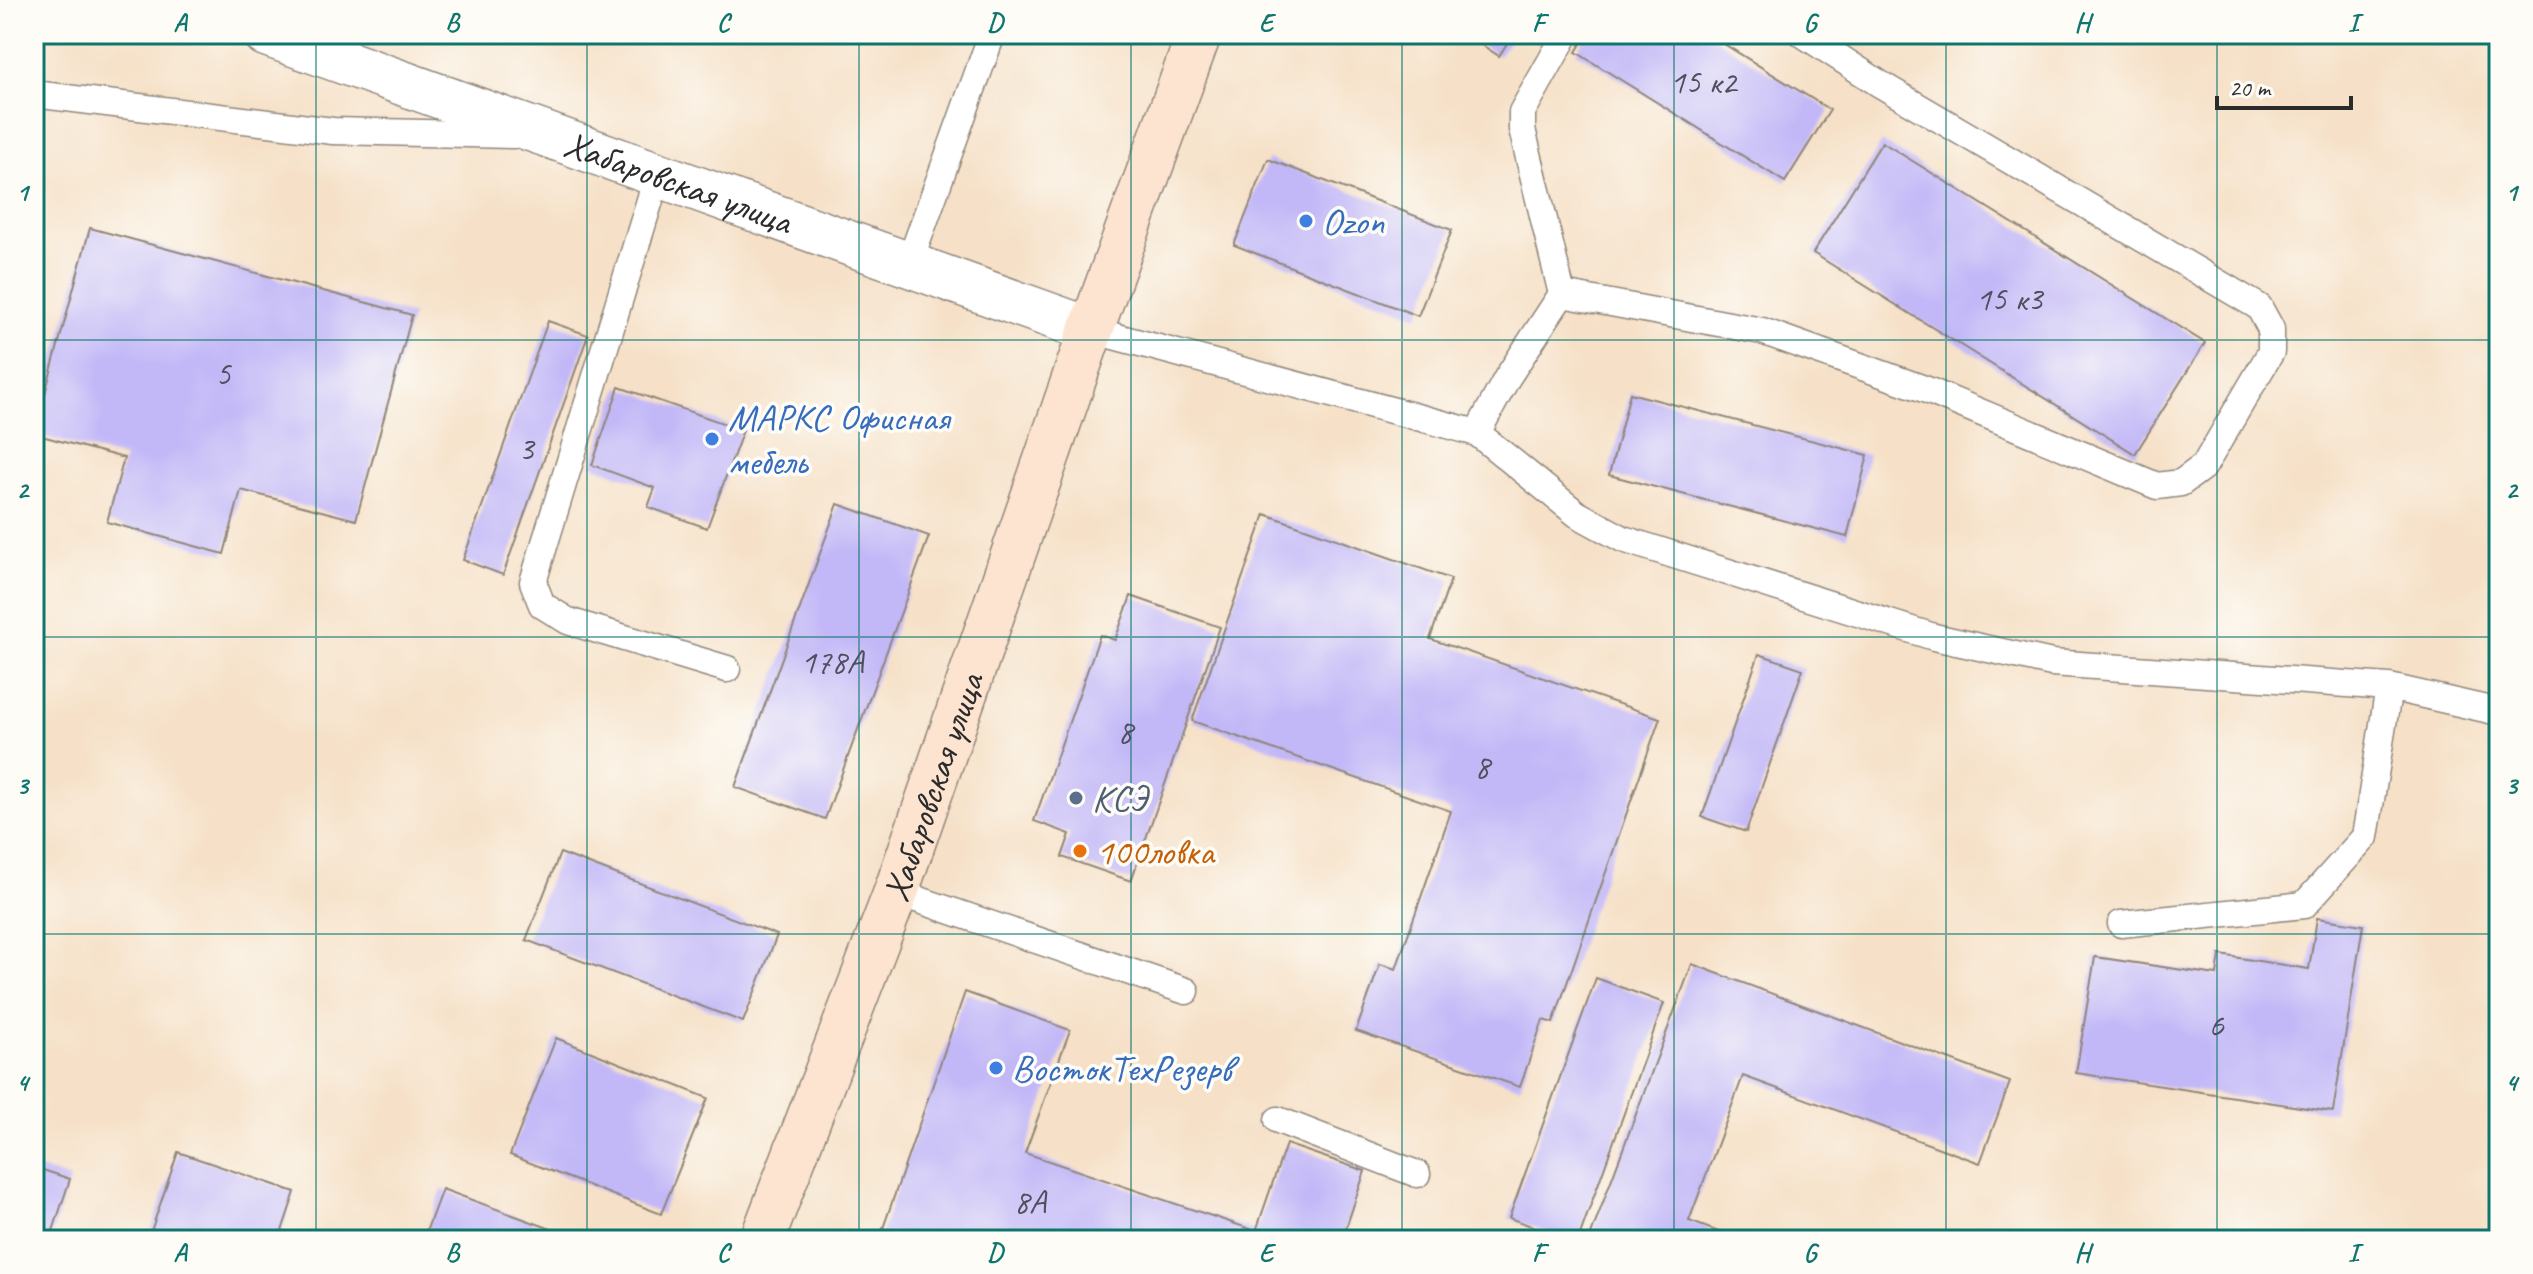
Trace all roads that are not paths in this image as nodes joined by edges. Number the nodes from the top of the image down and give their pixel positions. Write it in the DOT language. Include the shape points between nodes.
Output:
graph roads {
  1 [pos="266,34"];
  2 [pos="992,34"];
  3 [pos="1199,34"];
  4 [pos="1566,34"];
  5 [pos="1803,34"];
  6 [pos="34,94"];
  7 [pos="553,136"];
  8 [pos="658,174"];
  9 [pos="909,264"];
  10 [pos="1562,294"];
  11 [pos="1091,330"];
  12 [pos="1477,433"];
  13 [pos="727,669"];
  14 [pos="2389,687"];
  15 [pos="2499,712"];
  16 [pos="896,892"];
  17 [pos="2121,924"];
  18 [pos="1186,991"];
  19 [pos="1278,1120"];
  20 [pos="1417,1174"];
  21 [pos="762,1240"];
  1 -- 7 [label="street, Хабаровская улица"];
  2 -- 9 [label="lane"];
  3 -- 11 [label="street, Хабаровская улица"];
  4 -- 10 [label="lane" via="1522,112"];
  5 -- 10 [label="lane" via="2259,307 2271,329 2271,352 2204,466 2181,483 2157,486 1927,390 1762,331"];
  6 -- 7 [label="lane" via="333,131"];
  7 -- 8 [label="street, Хабаровская улица"];
  8 -- 9 [label="street, Хабаровская улица"];
  8 -- 13 [label="lane" via="533,582 542,605 568,621"];
  9 -- 11 [label="street, Хабаровская улица"];
  10 -- 12 [label="lane"];
  11 -- 12 [label="lane"];
  11 -- 16 [label="street, Хабаровская улица"];
  12 -- 14 [label="lane" via="1577,514 1623,539 1934,637 2052,663"];
  14 -- 15 [label="lane"];
  14 -- 17 [label="lane" via="2365,837 2304,905"];
  16 -- 18 [label="lane"];
  16 -- 21 [label="street, Хабаровская улица"];
  19 -- 20 [label="lane"];
}
